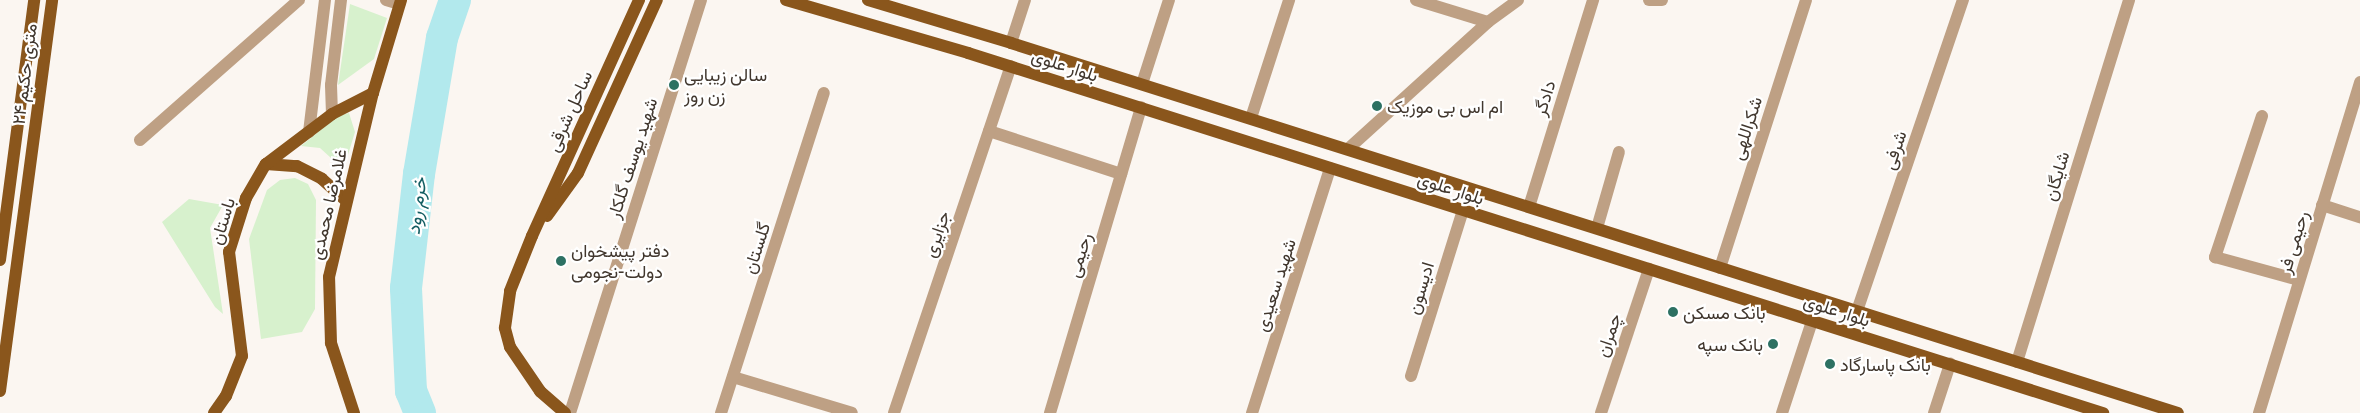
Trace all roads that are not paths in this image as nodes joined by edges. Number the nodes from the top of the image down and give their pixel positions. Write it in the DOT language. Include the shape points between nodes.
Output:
graph roads {
  1 [pos="34,0"];
  2 [pos="52,0"];
  3 [pos="299,0"];
  4 [pos="325,0"];
  5 [pos="341,0"];
  6 [pos="386,0"];
  7 [pos="639,0"];
  8 [pos="657,0"];
  9 [pos="701,0"];
  10 [pos="786,0"];
  11 [pos="868,0"];
  12 [pos="1025,0"];
  13 [pos="1169,0"];
  14 [pos="1289,0"];
  15 [pos="1416,0"];
  16 [pos="1518,0"];
  17 [pos="1593,0"];
  18 [pos="1650,0"];
  19 [pos="1662,0"];
  20 [pos="1806,0"];
  21 [pos="1963,0"];
  22 [pos="2129,0"];
  23 [pos="400,1"];
  24 [pos="891,3"];
  25 [pos="1488,22"];
  26 [pos="1011,42"];
  27 [pos="1011,66"];
  28 [pos="2360,82"];
  29 [pos="1142,84"];
  30 [pos="373,93"];
  31 [pos="824,93"];
  32 [pos="1141,108"];
  33 [pos="332,114"];
  34 [pos="2262,116"];
  35 [pos="1251,118"];
  36 [pos="989,131"];
  37 [pos="309,132"];
  38 [pos="140,140"];
  39 [pos="1348,150"];
  40 [pos="1619,152"];
  41 [pos="266,164"];
  42 [pos="1330,168"];
  43 [pos="1121,174"];
  44 [pos="345,200"];
  45 [pos="2322,205"];
  46 [pos="1529,207"];
  47 [pos="1463,210"];
  48 [pos="2360,217"];
  49 [pos="1597,228"];
  50 [pos="532,236"];
  51 [pos="0,260"];
  52 [pos="1720,268"];
  53 [pos="1649,269"];
  54 [pos="2299,280"];
  55 [pos="1857,311"];
  56 [pos="1812,321"];
  57 [pos="2017,362"];
  58 [pos="1950,364"];
  59 [pos="1411,376"];
  60 [pos="733,377"];
  61 [pos="0,391"];
  62 [pos="2095,412"];
  63 [pos="214,413"];
  64 [pos="354,413"];
  65 [pos="566,413"];
  66 [pos="570,413"];
  67 [pos="721,413"];
  68 [pos="852,413"];
  69 [pos="894,413"];
  70 [pos="1050,413"];
  71 [pos="1252,413"];
  72 [pos="1601,413"];
  73 [pos="1782,413"];
  74 [pos="1934,413"];
  75 [pos="2178,413"];
  76 [pos="2259,413"];
  1 -- 51 [label="main road, ۲۴ متری حکیم"];
  2 -- 61 [label="main road, ۲۴ متری حکیم"];
  3 -- 38 [label="street"];
  4 -- 37 [label="street"];
  5 -- 33 [label="street" via="330,85"];
  6 -- 23 [label="street"];
  7 -- 50 [label="main road, ساحل شرقی"];
  8 -- 50 [label="main road" via="578,173"];
  9 -- 66 [label="street, شهید یوسف گلکار"];
  10 -- 27 [label="main road, بلوار علوی"];
  11 -- 24 [label="main road, بلوار علوی"];
  12 -- 26 [label="street"];
  13 -- 29 [label="street"];
  14 -- 35 [label="street"];
  15 -- 25 [label="street"];
  16 -- 25 [label="street"];
  17 -- 46 [label="street, دادگر"];
  18 -- 19 [label="street"];
  20 -- 52 [label="street, شکراللهی"];
  21 -- 55 [label="street, شرفی"];
  22 -- 57 [label="street, شایگان"];
  23 -- 30 [label="main road, غلامرضا محمدی"];
  24 -- 26 [label="main road, بلوار علوی"];
  25 -- 39 [label="street"];
  26 -- 29 [label="main road, بلوار علوی"];
  27 -- 32 [label="main road, بلوار علوی"];
  27 -- 36 [label="street, جزایری"];
  28 -- 45 [label="street, رحیمی فر"];
  29 -- 35 [label="main road, بلوار علوی"];
  30 -- 33 [label="main road, باستان"];
  30 -- 44 [label="main road, غلامرضا محمدی"];
  31 -- 60 [label="street, گلستان"];
  32 -- 42 [label="main road, بلوار علوی"];
  32 -- 43 [label="street, رحیمی"];
  33 -- 37 [label="main road, باستان"];
  34 -- 54 [label="street" via="2215,257"];
  35 -- 39 [label="main road, بلوار علوی"];
  36 -- 43 [label="street"];
  36 -- 69 [label="street, جزایری"];
  37 -- 41 [label="main road, باستان"];
  39 -- 46 [label="main road, بلوار علوی"];
  40 -- 49 [label="street"];
  41 -- 44 [label="main road" via="297,166 322,179"];
  41 -- 63 [label="main road, باستان" via="246,198 229,252 242,356 226,396"];
  42 -- 47 [label="main road, بلوار علوی"];
  42 -- 71 [label="street, شهید سعیدی"];
  43 -- 70 [label="street, رحیمی"];
  44 -- 64 [label="main road, غلامرضا محمدی" via="329,277 332,344"];
  45 -- 48 [label="street"];
  45 -- 54 [label="street, رحیمی فر"];
  46 -- 49 [label="main road, بلوار علوی"];
  47 -- 53 [label="main road, بلوار علوی"];
  47 -- 59 [label="street, ادیسون"];
  49 -- 52 [label="main road, بلوار علوی"];
  50 -- 65 [label="main road" via="510,291 505,328 510,347 524,369 540,391"];
  52 -- 55 [label="main road, بلوار علوی"];
  53 -- 56 [label="main road, بلوار علوی"];
  53 -- 72 [label="street, چمران"];
  54 -- 76 [label="street, رحیمی فر"];
  55 -- 57 [label="main road, بلوار علوی"];
  56 -- 58 [label="main road, بلوار علوی"];
  56 -- 73 [label="street"];
  57 -- 75 [label="main road, بلوار علوی"];
  58 -- 62 [label="main road, بلوار علوی"];
  58 -- 74 [label="street"];
  60 -- 67 [label="street, گلستان"];
  60 -- 68 [label="street"];
}
